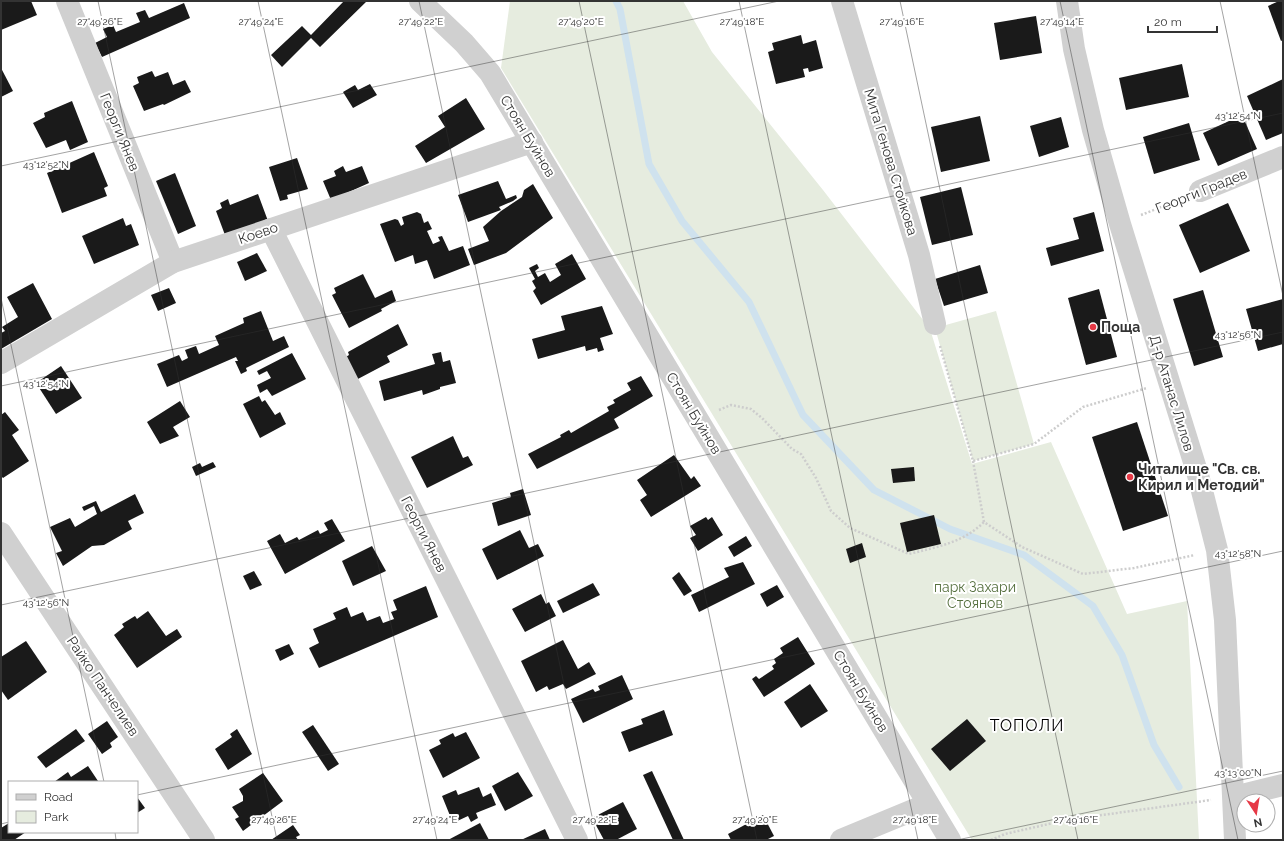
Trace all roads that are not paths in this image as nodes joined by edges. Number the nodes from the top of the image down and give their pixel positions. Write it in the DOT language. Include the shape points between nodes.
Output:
graph roads {
  1 [pos="67,1"];
  2 [pos="420,1"];
  3 [pos="842,1"];
  4 [pos="1067,1"];
  5 [pos="532,142"];
  6 [pos="1283,157"];
  7 [pos="1200,191"];
  8 [pos="271,229"];
  9 [pos="173,262"];
  10 [pos="935,324"];
  11 [pos="1,363"];
  12 [pos="1,533"];
  13 [pos="1283,785"];
  14 [pos="1234,797"];
  15 [pos="928,804"];
  16 [pos="204,840"];
  17 [pos="577,840"];
  18 [pos="841,840"];
  19 [pos="950,840"];
  20 [pos="1235,840"];
  1 -- 9 [label="street, Георги Янев"];
  2 -- 5 [label="street, Стоян Буйнов" via="464,43 490,73"];
  3 -- 10 [label="street, Мита Генова Стойкова" via="919,255"];
  4 -- 14 [label="street, Д-р Атанас Лилов" via="1074,49 1093,130 1198,475 1217,550 1226,620"];
  5 -- 8 [label="street, Коево"];
  5 -- 15 [label="street, Стоян Буйнов"];
  6 -- 7 [label="street, Георги Градев"];
  8 -- 9 [label="street, Коево"];
  8 -- 17 [label="street, Георги Янев"];
  9 -- 11 [label="street, Коево"];
  12 -- 16 [label="street, Райко Панчелиев"];
  13 -- 14 [label="street"];
  14 -- 20 [label="street, Д-р Атанас Лилов"];
  15 -- 18 [label="street"];
  15 -- 19 [label="street, Стоян Буйнов"];
}
